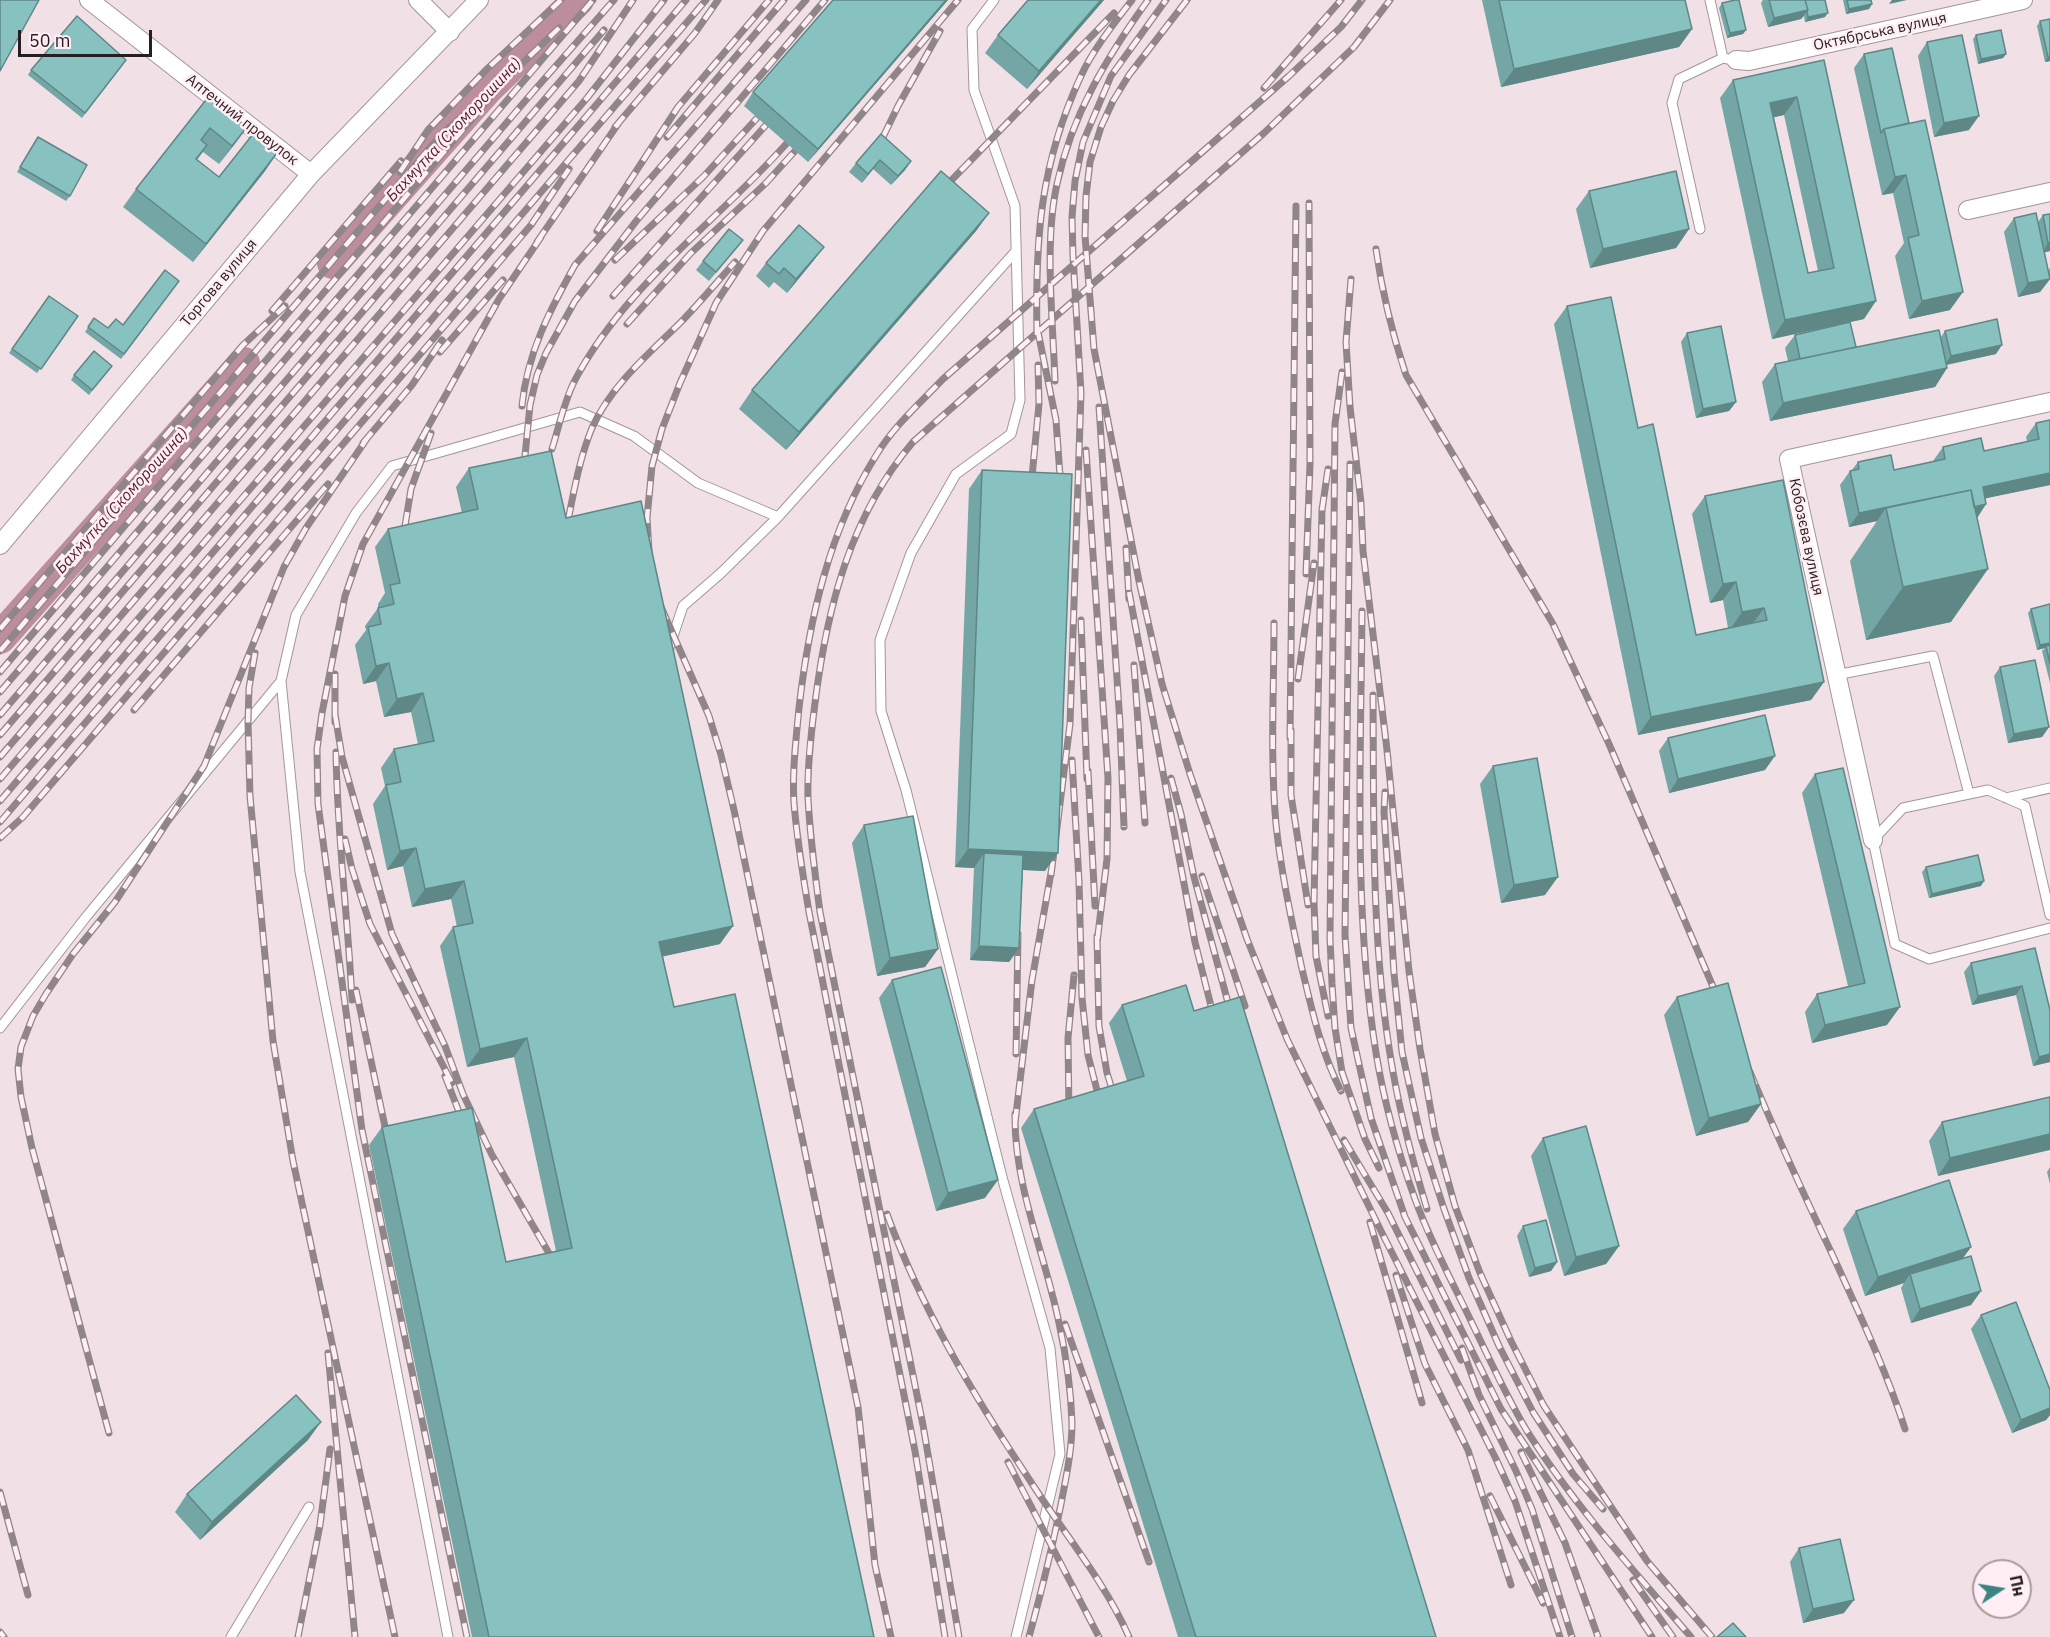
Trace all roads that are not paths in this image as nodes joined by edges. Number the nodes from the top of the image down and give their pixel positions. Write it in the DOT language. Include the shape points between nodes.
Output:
graph roads {
  1 [pos="89,0"];
  2 [pos="418,0"];
  3 [pos="479,0"];
  4 [pos="994,0"];
  5 [pos="1710,0"];
  6 [pos="2023,0"];
  7 [pos="450,32"];
  8 [pos="1730,59"];
  9 [pos="311,174"];
  10 [pos="2050,192"];
  11 [pos="1968,210"];
  12 [pos="1700,229"];
  13 [pos="1016,251"];
  14 [pos="2050,402"];
  15 [pos="778,517"];
  16 [pos="0,545"];
  17 [pos="670,664"];
  18 [pos="1836,675"];
  19 [pos="281,681"];
  20 [pos="2050,788"];
  21 [pos="1969,794"];
  22 [pos="2006,798"];
  23 [pos="1873,840"];
  24 [pos="2050,915"];
  25 [pos="2050,928"];
  26 [pos="0,1028"];
  27 [pos="309,1507"];
  28 [pos="231,1637"];
  29 [pos="448,1637"];
  30 [pos="1016,1637"];
  1 -- 9 [label="street, Аптечний провулок"];
  2 -- 7 [label="street"];
  3 -- 7 [label="street, Торгова вулиця"];
  4 -- 13 [label="lane" via="972,29 974,90 1015,206"];
  5 -- 8 [label="lane"];
  6 -- 8 [label="street, Октябрська вулиця" via="1749,61"];
  7 -- 9 [label="street, Торгова вулиця"];
  8 -- 12 [label="lane" via="1679,79 1672,104"];
  9 -- 16 [label="street, Торгова вулиця"];
  10 -- 11 [label="street"];
  13 -- 15 [label="lane"];
  13 -- 30 [label="lane" via="1020,400 1011,434 956,474 911,553 880,640 881,711 906,789 1002,1177 1050,1348 1060,1454"];
  14 -- 18 [label="street, Кобозєва вулиця" via="1789,459"];
  15 -- 17 [label="lane" via="683,606 667,653"];
  15 -- 19 [label="lane" via="698,483 634,436 580,412 392,466 356,513 296,615"];
  18 -- 21 [label="lane" via="1933,656"];
  18 -- 23 [label="street, Кобозєва вулиця"];
  19 -- 26 [label="lane"];
  19 -- 29 [label="lane" via="300,872"];
  20 -- 22 [label="lane"];
  21 -- 22 [label="lane" via="1988,790"];
  21 -- 23 [label="lane" via="1903,808"];
  22 -- 24 [label="lane" via="2025,806"];
  23 -- 25 [label="lane" via="1895,944 1929,959"];
  27 -- 28 [label="lane"];
}
